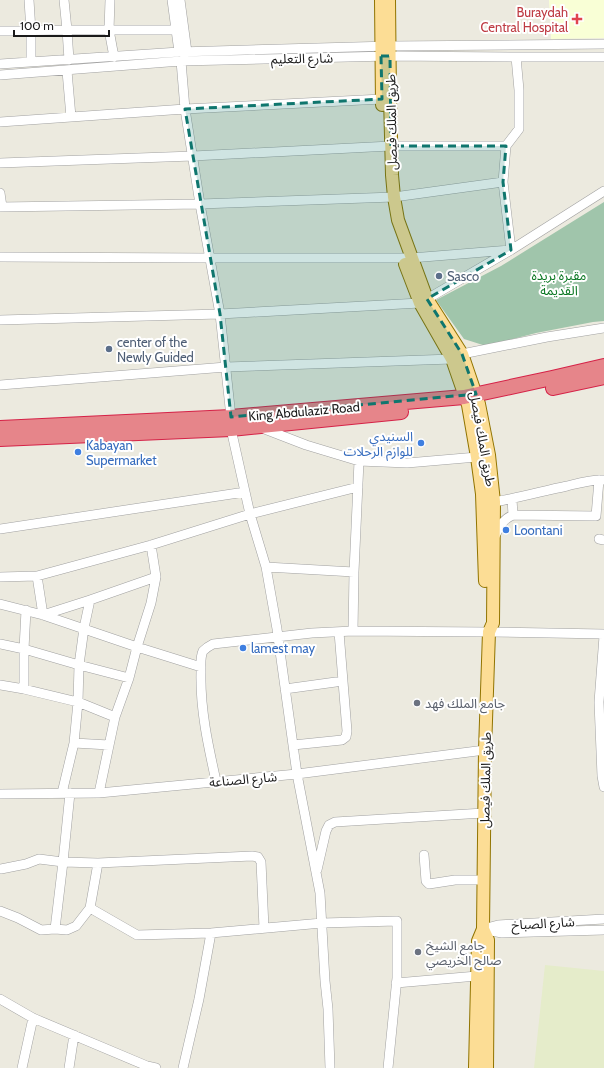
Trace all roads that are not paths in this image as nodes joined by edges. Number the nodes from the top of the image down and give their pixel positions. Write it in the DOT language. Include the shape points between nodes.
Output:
graph roads {
  1 [pos="29,0"];
  2 [pos="64,0"];
  3 [pos="110,0"];
  4 [pos="172,0"];
  5 [pos="180,0"];
  6 [pos="381,0"];
  7 [pos="390,0"];
  8 [pos="67,30"];
  9 [pos="109,30"];
  10 [pos="176,30"];
  11 [pos="0,31"];
  12 [pos="31,31"];
  13 [pos="604,44"];
  14 [pos="386,51"];
  15 [pos="182,55"];
  16 [pos="604,56"];
  17 [pos="114,57"];
  18 [pos="516,57"];
  19 [pos="68,60"];
  20 [pos="31,62"];
  21 [pos="0,64"];
  22 [pos="67,70"];
  23 [pos="0,75"];
  24 [pos="382,99"];
  25 [pos="185,109"];
  26 [pos="71,117"];
  27 [pos="0,122"];
  28 [pos="387,146"];
  29 [pos="506,146"];
  30 [pos="193,156"];
  31 [pos="0,158"];
  32 [pos="0,163"];
  33 [pos="504,182"];
  34 [pos="604,192"];
  35 [pos="0,193"];
  36 [pos="390,198"];
  37 [pos="200,204"];
  38 [pos="1,207"];
  39 [pos="511,250"];
  40 [pos="0,257"];
  41 [pos="210,258"];
  42 [pos="407,258"];
  43 [pos="424,301"];
  44 [pos="220,314"];
  45 [pos="0,320"];
  46 [pos="604,328"];
  47 [pos="457,356"];
  48 [pos="226,367"];
  49 [pos="604,376"];
  50 [pos="0,386"];
  51 [pos="472,400"];
  52 [pos="231,423"];
  53 [pos="259,426"];
  54 [pos="0,428"];
  55 [pos="0,439"];
  56 [pos="477,457"];
  57 [pos="359,461"];
  58 [pos="601,480"];
  59 [pos="358,487"];
  60 [pos="245,492"];
  61 [pos="512,499"];
  62 [pos="494,502"];
  63 [pos="250,514"];
  64 [pos="513,515"];
  65 [pos="0,529"];
  66 [pos="493,539"];
  67 [pos="151,545"];
  68 [pos="266,567"];
  69 [pos="354,572"];
  70 [pos="37,576"];
  71 [pos="0,577"];
  72 [pos="156,577"];
  73 [pos="90,600"];
  74 [pos="0,604"];
  75 [pos="26,610"];
  76 [pos="43,614"];
  77 [pos="84,628"];
  78 [pos="353,631"];
  79 [pos="339,632"];
  80 [pos="489,632"];
  81 [pos="604,635"];
  82 [pos="278,637"];
  83 [pos="0,644"];
  84 [pos="137,647"];
  85 [pos="24,649"];
  86 [pos="79,665"];
  87 [pos="201,667"];
  88 [pos="129,678"];
  89 [pos="343,681"];
  90 [pos="0,685"];
  91 [pos="24,689"];
  92 [pos="285,689"];
  93 [pos="78,702"];
  94 [pos="115,717"];
  95 [pos="74,743"];
  96 [pos="109,745"];
  97 [pos="293,745"];
  98 [pos="485,750"];
  99 [pos="297,774"];
  100 [pos="216,781"];
  101 [pos="604,787"];
  102 [pos="66,793"];
  103 [pos="99,793"];
  104 [pos="0,794"];
  105 [pos="484,813"];
  106 [pos="424,855"];
  107 [pos="63,862"];
  108 [pos="98,863"];
  109 [pos="1,869"];
  110 [pos="317,873"];
  111 [pos="483,880"];
  112 [pos="90,908"];
  113 [pos="0,911"];
  114 [pos="604,919"];
  115 [pos="322,923"];
  116 [pos="264,928"];
  117 [pos="55,929"];
  118 [pos="483,929"];
  119 [pos="604,930"];
  120 [pos="211,933"];
  121 [pos="477,976"];
  122 [pos="396,983"];
  123 [pos="0,998"];
  124 [pos="34,1018"];
  125 [pos="74,1035"];
  126 [pos="22,1068"];
  127 [pos="69,1068"];
  128 [pos="156,1068"];
  129 [pos="183,1068"];
  130 [pos="330,1068"];
  131 [pos="388,1068"];
  132 [pos="475,1068"];
  133 [pos="487,1068"];
  1 -- 12 [label="street"];
  2 -- 8 [label="street"];
  3 -- 9 [label="street"];
  4 -- 10 [label="street"];
  5 -- 15 [label="street"];
  6 -- 14 [label="main road, طريق الملك فيصل"];
  7 -- 14 [label="main road, طريق الملك فيصل"];
  8 -- 9 [label="street"];
  8 -- 12 [label="street"];
  8 -- 19 [label="street"];
  9 -- 10 [label="street"];
  9 -- 17 [label="street"];
  10 -- 15 [label="street"];
  11 -- 12 [label="street"];
  12 -- 20 [label="street"];
  13 -- 14 [label="street, شارع التعليم"];
  14 -- 15 [label="street, شارع التعليم"];
  14 -- 18 [label="street, شارع التعليم"];
  14 -- 24 [label="main road, طريق الملك فيصل"];
  14 -- 28 [label="main road, طريق الملك فيصل"];
  15 -- 17 [label="street, شارع التعليم"];
  15 -- 22 [label="street, شارع التعليم"];
  15 -- 25 [label="street"];
  16 -- 18 [label="street, شارع التعليم"];
  17 -- 19 [label="street, شارع التعليم"];
  18 -- 29 [label="street" via="520,129"];
  19 -- 20 [label="street, شارع التعليم"];
  20 -- 21 [label="street, شارع التعليم"];
  22 -- 23 [label="street, شارع التعليم"];
  22 -- 26 [label="street"];
  24 -- 25 [label="street"];
  24 -- 28 [label="main road, طريق الملك فيصل"];
  25 -- 26 [label="street"];
  25 -- 30 [label="street"];
  26 -- 27 [label="street"];
  28 -- 29 [label="street"];
  28 -- 30 [label="street"];
  28 -- 36 [label="main road, طريق الملك فيصل"];
  29 -- 33 [label="street"];
  30 -- 32 [label="street"];
  30 -- 37 [label="street"];
  31 -- 32 [label="street"];
  33 -- 36 [label="street"];
  33 -- 39 [label="street"];
  34 -- 39 [label="street"];
  35 -- 38 [label="street"];
  36 -- 37 [label="street"];
  36 -- 42 [label="main road, طريق الملك فيصل" via="391,220"];
  37 -- 38 [label="street"];
  37 -- 41 [label="street"];
  39 -- 42 [label="street"];
  39 -- 43 [label="street"];
  40 -- 41 [label="street"];
  41 -- 42 [label="street"];
  41 -- 44 [label="street"];
  42 -- 43 [label="main road, طريق الملك فيصل" via="414,289"];
  43 -- 44 [label="street"];
  43 -- 47 [label="main road, طريق الملك فيصل"];
  44 -- 45 [label="street"];
  44 -- 48 [label="street"];
  46 -- 47 [label="street"];
  47 -- 48 [label="street"];
  47 -- 51 [label="main road, طريق الملك فيصل"];
  48 -- 50 [label="street"];
  48 -- 52 [label="street"];
  49 -- 51 [label="highway, King Abdulaziz Road" via="552,378"];
  51 -- 52 [label="highway, King Abdulaziz Road"];
  51 -- 53 [label="highway, King Abdulaziz Road"];
  51 -- 56 [label="main road, طريق الملك فيصل"];
  51 -- 62 [label="main road, طريق الملك فيصل" via="489,456"];
  52 -- 53 [label="highway, King Abdulaziz Road"];
  52 -- 54 [label="highway, King Abdulaziz Road"];
  52 -- 55 [label="highway, King Abdulaziz Road"];
  52 -- 60 [label="street"];
  53 -- 57 [label="street" via="306,445"];
  56 -- 57 [label="street" via="407,463"];
  56 -- 80 [label="main road, طريق الملك فيصل" via="482,494 486,624"];
  57 -- 59 [label="street"];
  58 -- 61 [label="street"];
  58 -- 64 [label="street" via="596,516"];
  59 -- 63 [label="street"];
  59 -- 69 [label="street"];
  60 -- 63 [label="street"];
  60 -- 65 [label="street"];
  61 -- 62 [label="street"];
  61 -- 64 [label="street"];
  62 -- 66 [label="main road, طريق الملك فيصل"];
  63 -- 67 [label="street"];
  63 -- 68 [label="street"];
  64 -- 66 [label="street" via="506,518"];
  66 -- 80 [label="main road, طريق الملك فيصل" via="493,623"];
  67 -- 70 [label="street"];
  67 -- 72 [label="street"];
  68 -- 69 [label="street"];
  68 -- 82 [label="street"];
  69 -- 78 [label="street"];
  70 -- 71 [label="street"];
  70 -- 76 [label="street"];
  72 -- 73 [label="street"];
  72 -- 84 [label="street"];
  73 -- 76 [label="street"];
  73 -- 77 [label="street"];
  74 -- 75 [label="street"];
  75 -- 76 [label="street"];
  75 -- 85 [label="street"];
  76 -- 77 [label="street"];
  77 -- 84 [label="street"];
  77 -- 86 [label="street"];
  78 -- 79 [label="street"];
  78 -- 80 [label="street"];
  79 -- 82 [label="street"];
  79 -- 89 [label="street"];
  80 -- 81 [label="street"];
  80 -- 98 [label="main road, طريق الملك فيصل"];
  81 -- 101 [label="street" via="599,702"];
  82 -- 87 [label="street" via="213,644 203,651"];
  82 -- 92 [label="street"];
  83 -- 85 [label="street"];
  84 -- 87 [label="street"];
  84 -- 88 [label="street"];
  85 -- 86 [label="street"];
  85 -- 91 [label="street"];
  86 -- 88 [label="street"];
  86 -- 93 [label="street"];
  87 -- 100 [label="street" via="205,730"];
  88 -- 94 [label="street"];
  89 -- 92 [label="street"];
  89 -- 97 [label="street" via="346,736 342,740"];
  90 -- 91 [label="street"];
  91 -- 93 [label="street"];
  92 -- 97 [label="street"];
  93 -- 94 [label="street"];
  93 -- 95 [label="street"];
  94 -- 96 [label="street"];
  95 -- 96 [label="street"];
  95 -- 102 [label="street"];
  96 -- 103 [label="street"];
  97 -- 99 [label="street"];
  98 -- 99 [label="street, شارع الصناعة"];
  98 -- 105 [label="main road, طريق الملك فيصل"];
  99 -- 100 [label="street, شارع الصناعة"];
  99 -- 110 [label="street"];
  100 -- 103 [label="street, شارع الصناعة"];
  102 -- 103 [label="street, شارع الصناعة"];
  102 -- 104 [label="street, شارع الصناعة"];
  102 -- 107 [label="street"];
  105 -- 110 [label="street" via="335,822 326,830"];
  105 -- 111 [label="main road, طريق الملك فيصل"];
  106 -- 111 [label="street" via="428,884 455,880"];
  107 -- 108 [label="street"];
  107 -- 109 [label="street" via="39,859"];
  107 -- 117 [label="street"];
  108 -- 112 [label="street"];
  108 -- 116 [label="street" via="258,857 261,862"];
  110 -- 115 [label="street"];
  111 -- 118 [label="main road, طريق الملك فيصل"];
  112 -- 117 [label="street" via="76,926 67,930"];
  112 -- 120 [label="street" via="137,935"];
  113 -- 117 [label="street" via="41,930"];
  114 -- 118 [label="street, شارع الصباخ"];
  115 -- 116 [label="street"];
  115 -- 122 [label="street" via="397,921"];
  115 -- 130 [label="street"];
  116 -- 120 [label="street"];
  118 -- 119 [label="street" via="502,933"];
  118 -- 121 [label="main road, طريق الملك فيصل" via="478,941"];
  118 -- 133 [label="main road, طريق الملك فيصل" via="488,940"];
  120 -- 129 [label="street" via="200,999"];
  121 -- 122 [label="street"];
  121 -- 132 [label="main road, طريق الملك فيصل"];
  122 -- 131 [label="street"];
  123 -- 124 [label="street"];
  124 -- 125 [label="street"];
  124 -- 126 [label="street"];
  125 -- 127 [label="street"];
  125 -- 128 [label="street"];
}
